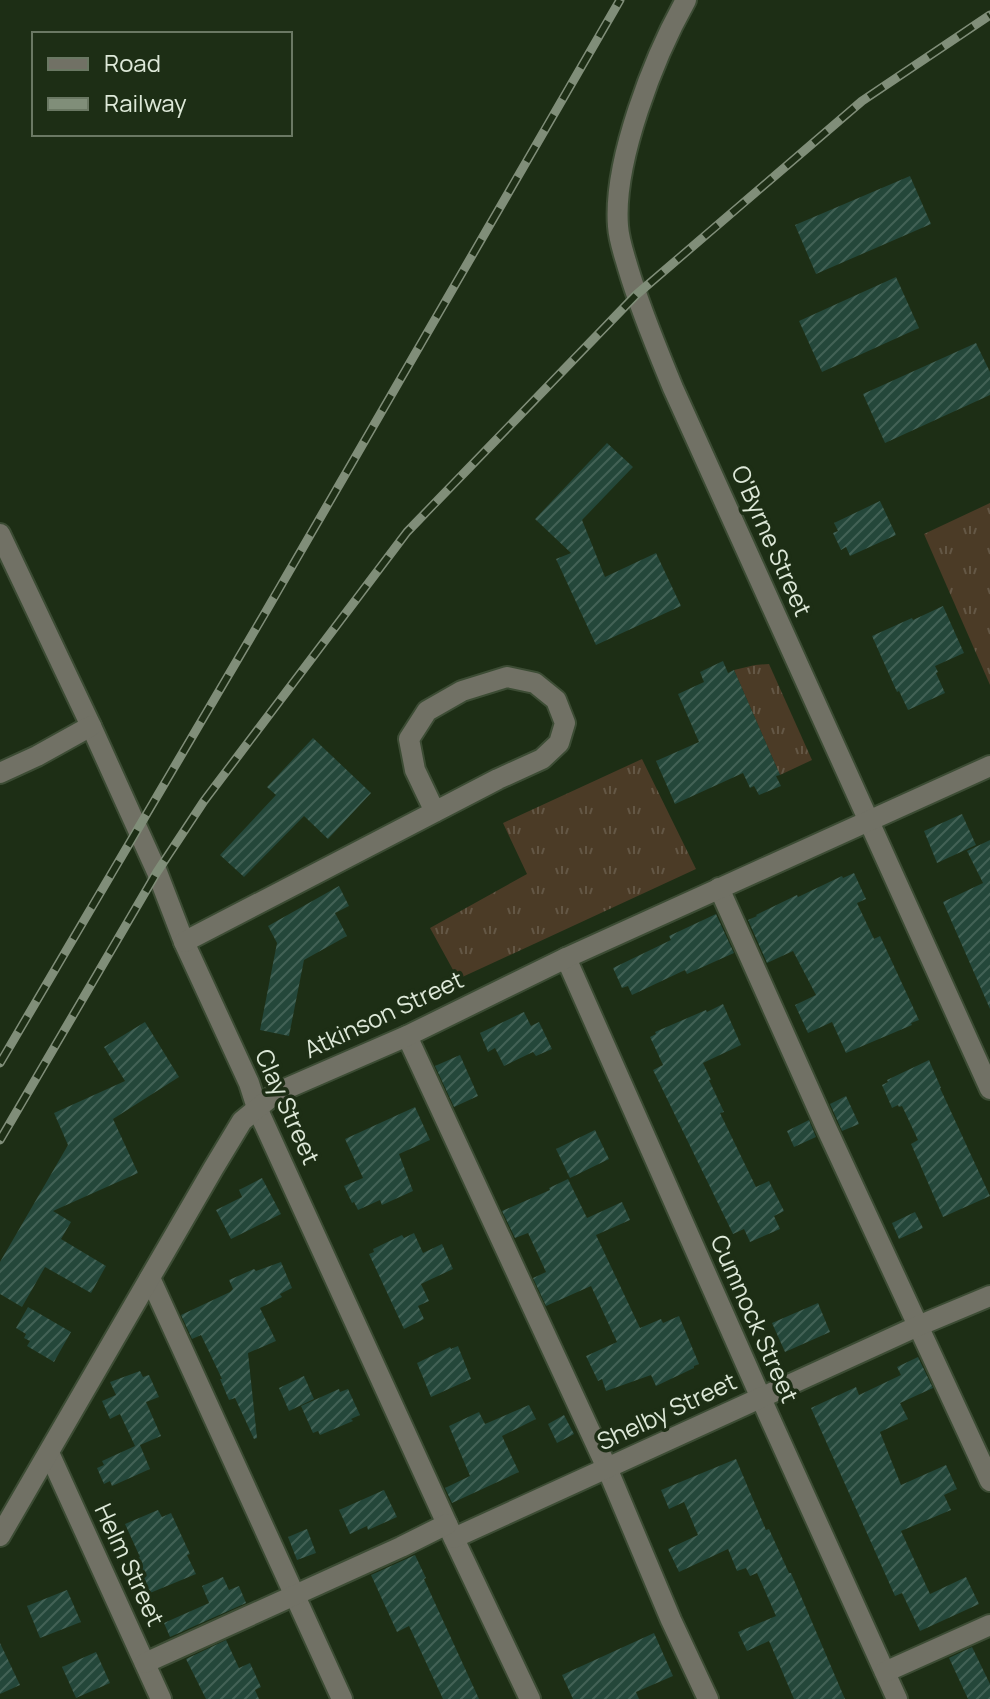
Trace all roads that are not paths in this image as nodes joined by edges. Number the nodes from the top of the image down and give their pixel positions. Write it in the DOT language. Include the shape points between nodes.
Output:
graph roads {
  1 [pos="686,0"];
  2 [pos="0,534"];
  3 [pos="91,726"];
  4 [pos="990,766"];
  5 [pos="0,773"];
  6 [pos="435,812"];
  7 [pos="869,821"];
  8 [pos="719,888"];
  9 [pos="184,942"];
  10 [pos="566,958"];
  11 [pos="407,1036"];
  12 [pos="990,1089"];
  13 [pos="257,1108"];
  14 [pos="150,1278"];
  15 [pos="990,1296"];
  16 [pos="918,1326"];
  17 [pos="760,1397"];
  18 [pos="49,1453"];
  19 [pos="607,1468"];
  20 [pos="990,1481"];
  21 [pos="451,1531"];
  22 [pos="0,1536"];
  23 [pos="294,1594"];
  24 [pos="990,1625"];
  25 [pos="145,1663"];
  26 [pos="885,1672"];
  27 [pos="161,1699"];
  28 [pos="342,1699"];
  29 [pos="530,1699"];
  30 [pos="708,1699"];
  31 [pos="897,1699"];
  1 -- 7 [label="street, O'Byrne Street" via="658,57 632,131 618,202 620,244 673,388"];
  2 -- 3 [label="street, Clay Street"];
  3 -- 5 [label="street"];
  3 -- 9 [label="street, Clay Street"];
  4 -- 7 [label="street, Atkinson Street"];
  6 -- 6 [label="street" via="542,759 559,743 565,723 556,700 535,683 507,677 462,691 427,711 409,739 415,770"];
  6 -- 9 [label="street"];
  7 -- 8 [label="street, Atkinson Street"];
  7 -- 12 [label="street, O'Byrne Street"];
  8 -- 10 [label="street, Atkinson Street"];
  8 -- 16 [label="street"];
  9 -- 13 [label="street, Clay Street"];
  10 -- 11 [label="street, Atkinson Street"];
  10 -- 17 [label="street, Cumnock Street"];
  11 -- 13 [label="street, Atkinson Street" via="276,1093"];
  11 -- 19 [label="street"];
  13 -- 14 [label="street, Atkinson Street" via="242,1121"];
  13 -- 21 [label="street, Clay Street"];
  14 -- 18 [label="street, Atkinson Street"];
  14 -- 23 [label="street"];
  15 -- 16 [label="street, Shelby Street"];
  16 -- 17 [label="street, Shelby Street"];
  16 -- 20 [label="street"];
  17 -- 19 [label="street, Shelby Street"];
  17 -- 26 [label="street, Cumnock Street"];
  18 -- 22 [label="street, Atkinson Street"];
  18 -- 25 [label="street, Helm Street"];
  19 -- 21 [label="street, Shelby Street"];
  19 -- 30 [label="street"];
  21 -- 23 [label="street, Shelby Street"];
  21 -- 29 [label="street, Clay Street"];
  23 -- 25 [label="street, Shelby Street"];
  23 -- 28 [label="street"];
  24 -- 26 [label="street"];
  25 -- 27 [label="street, Helm Street"];
  26 -- 31 [label="street, Cumnock Street"];
}
